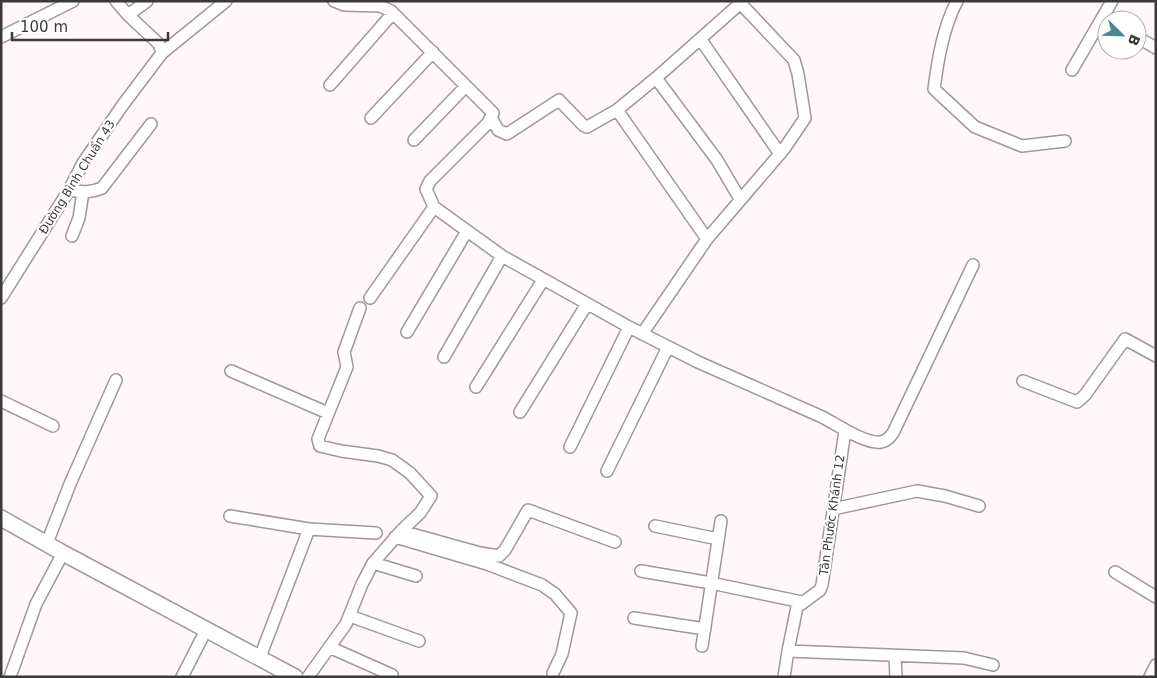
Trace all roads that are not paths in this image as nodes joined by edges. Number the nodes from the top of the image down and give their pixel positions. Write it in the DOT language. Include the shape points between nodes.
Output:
graph roads {
  1 [pos="73,1"];
  2 [pos="116,1"];
  3 [pos="146,1"];
  4 [pos="226,1"];
  5 [pos="334,1"];
  6 [pos="957,1"];
  7 [pos="742,2"];
  8 [pos="128,14"];
  9 [pos="394,14"];
  10 [pos="1097,31"];
  11 [pos="1,37"];
  12 [pos="701,40"];
  13 [pos="433,52"];
  14 [pos="162,53"];
  15 [pos="1072,70"];
  16 [pos="656,78"];
  17 [pos="330,85"];
  18 [pos="466,86"];
  19 [pos="617,110"];
  20 [pos="492,117"];
  21 [pos="371,118"];
  22 [pos="151,124"];
  23 [pos="414,140"];
  24 [pos="1065,141"];
  25 [pos="780,154"];
  26 [pos="69,190"];
  27 [pos="83,192"];
  28 [pos="740,199"];
  29 [pos="434,207"];
  30 [pos="467,231"];
  31 [pos="72,236"];
  32 [pos="707,239"];
  33 [pos="502,256"];
  34 [pos="974,265"];
  35 [pos="543,280"];
  36 [pos="1,298"];
  37 [pos="370,298"];
  38 [pos="587,304"];
  39 [pos="360,308"];
  40 [pos="629,328"];
  41 [pos="407,332"];
  42 [pos="642,334"];
  43 [pos="668,347"];
  44 [pos="1156,356"];
  45 [pos="444,357"];
  46 [pos="231,371"];
  47 [pos="116,380"];
  48 [pos="1023,380"];
  49 [pos="476,387"];
  50 [pos="1,401"];
  51 [pos="520,412"];
  52 [pos="328,413"];
  53 [pos="53,426"];
  54 [pos="845,431"];
  55 [pos="570,447"];
  56 [pos="607,471"];
  57 [pos="979,506"];
  58 [pos="833,509"];
  59 [pos="230,516"];
  60 [pos="1,518"];
  61 [pos="721,521"];
  62 [pos="655,526"];
  63 [pos="309,528"];
  64 [pos="376,533"];
  65 [pos="398,534"];
  66 [pos="718,539"];
  67 [pos="615,542"];
  68 [pos="46,543"];
  69 [pos="63,553"];
  70 [pos="373,563"];
  71 [pos="640,571"];
  72 [pos="1115,572"];
  73 [pos="416,576"];
  74 [pos="712,583"];
  75 [pos="1156,597"];
  76 [pos="802,602"];
  77 [pos="350,616"];
  78 [pos="634,618"];
  79 [pos="705,629"];
  80 [pos="206,630"];
  81 [pos="419,641"];
  82 [pos="329,646"];
  83 [pos="702,646"];
  84 [pos="788,651"];
  85 [pos="895,656"];
  86 [pos="260,658"];
  87 [pos="993,665"];
  88 [pos="1156,665"];
  89 [pos="553,673"];
  90 [pos="392,675"];
  91 [pos="10,677"];
  92 [pos="182,677"];
  93 [pos="295,677"];
  94 [pos="308,677"];
  95 [pos="784,677"];
  96 [pos="896,677"];
  97 [pos="1150,677"];
  1 -- 11 [label="street"];
  2 -- 8 [label="street"];
  3 -- 8 [label="street"];
  4 -- 14 [label="street, Đường Bình Chuẩn 43"];
  5 -- 9 [label="street" via="344,6 380,6"];
  6 -- 24 [label="street" via="950,13 938,58 934,89 975,127 1022,146"];
  7 -- 12 [label="street"];
  7 -- 25 [label="street" via="794,60 798,74 805,118"];
  8 -- 14 [label="street" via="160,44"];
  9 -- 13 [label="street"];
  9 -- 17 [label="street"];
  10 -- 15 [label="street"];
  12 -- 16 [label="street"];
  12 -- 25 [label="street"];
  13 -- 18 [label="street"];
  13 -- 21 [label="street"];
  14 -- 26 [label="street, Đường Bình Chuẩn 43" via="83,163"];
  16 -- 19 [label="street"];
  16 -- 28 [label="street" via="717,160"];
  18 -- 20 [label="street" via="493,113"];
  18 -- 23 [label="street"];
  19 -- 20 [label="street" via="587,127 559,100 507,134 498,130"];
  19 -- 32 [label="street"];
  20 -- 29 [label="street" via="430,181 426,190"];
  22 -- 27 [label="street" via="102,188"];
  25 -- 28 [label="street"];
  26 -- 27 [label="street"];
  26 -- 36 [label="street, Đường Bình Chuẩn 43"];
  27 -- 31 [label="street"];
  28 -- 32 [label="street"];
  29 -- 30 [label="street"];
  29 -- 37 [label="street"];
  30 -- 33 [label="street"];
  30 -- 41 [label="street"];
  32 -- 42 [label="street"];
  33 -- 35 [label="street"];
  33 -- 45 [label="street"];
  34 -- 54 [label="street" via="888,440 880,442"];
  35 -- 38 [label="street"];
  35 -- 49 [label="street"];
  38 -- 40 [label="street"];
  38 -- 51 [label="street"];
  39 -- 52 [label="street" via="344,352 347,367"];
  40 -- 42 [label="street"];
  40 -- 55 [label="street"];
  42 -- 43 [label="street"];
  43 -- 54 [label="street" via="820,416"];
  43 -- 56 [label="street"];
  44 -- 48 [label="street" via="1125,339 1077,402"];
  46 -- 52 [label="street"];
  47 -- 68 [label="street"];
  50 -- 53 [label="street"];
  52 -- 65 [label="street" via="318,439 320,446 392,460 431,496 420,513"];
  54 -- 58 [label="street, Tân Phước Khánh 12"];
  57 -- 58 [label="street" via="917,491"];
  58 -- 76 [label="street, Tân Phước Khánh 12" via="822,585 820,590"];
  59 -- 63 [label="street"];
  60 -- 68 [label="main road"];
  61 -- 66 [label="street"];
  62 -- 66 [label="street"];
  63 -- 64 [label="street"];
  63 -- 86 [label="street"];
  65 -- 67 [label="street" via="499,556 528,510"];
  65 -- 70 [label="street"];
  65 -- 89 [label="street" via="542,585 555,594 570,613 562,654"];
  66 -- 74 [label="street"];
  68 -- 69 [label="main road"];
  69 -- 80 [label="main road"];
  69 -- 91 [label="street" via="36,604"];
  70 -- 73 [label="street"];
  70 -- 77 [label="street"];
  71 -- 74 [label="street"];
  72 -- 75 [label="street"];
  74 -- 76 [label="street"];
  74 -- 79 [label="street"];
  76 -- 84 [label="street" via="797,607"];
  77 -- 81 [label="street"];
  77 -- 82 [label="street"];
  78 -- 79 [label="street"];
  79 -- 83 [label="street"];
  80 -- 86 [label="main road"];
  80 -- 92 [label="street"];
  82 -- 90 [label="street"];
  82 -- 94 [label="street"];
  84 -- 85 [label="street"];
  84 -- 95 [label="street"];
  85 -- 87 [label="street" via="964,658"];
  85 -- 96 [label="street"];
  86 -- 93 [label="main road"];
  88 -- 97 [label="street"];
}
